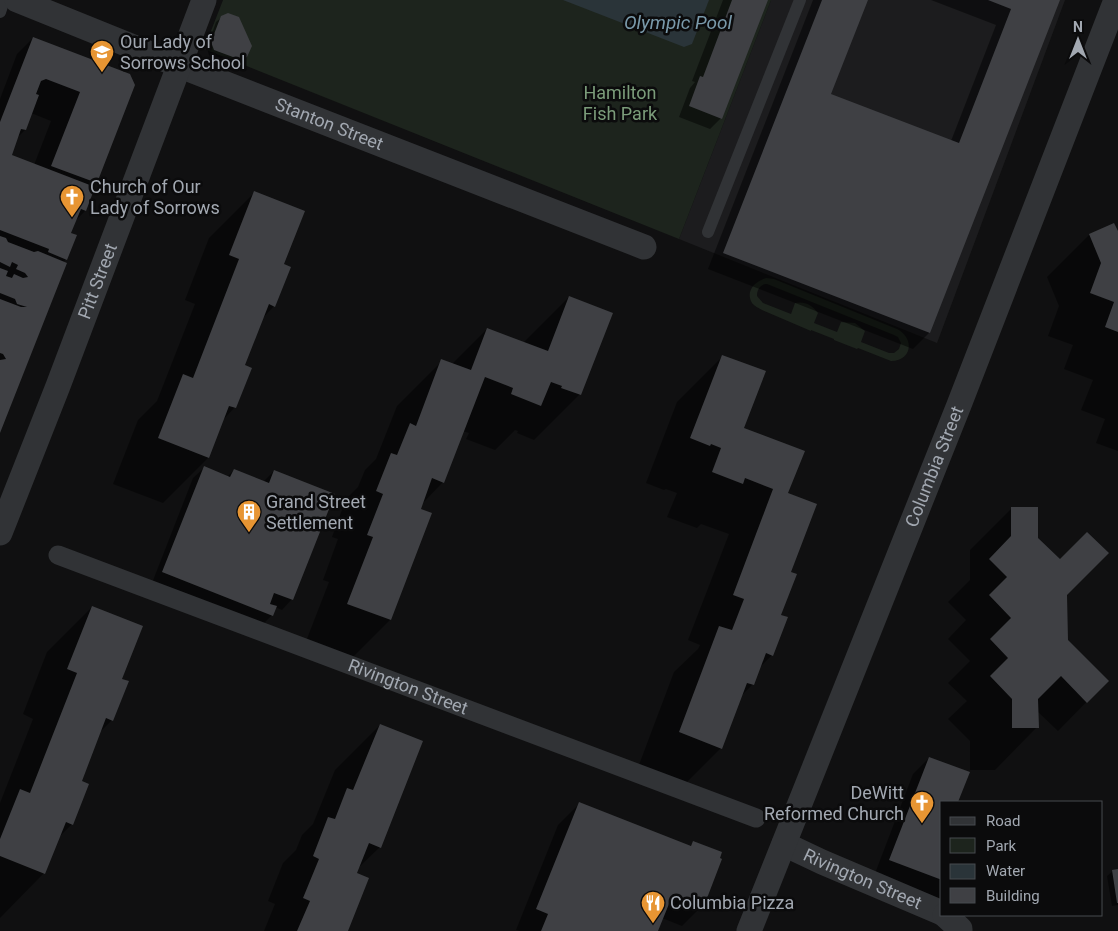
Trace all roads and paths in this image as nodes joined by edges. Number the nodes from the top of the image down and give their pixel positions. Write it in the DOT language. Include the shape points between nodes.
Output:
graph roads {
  1 [pos="4,0"];
  2 [pos="17,0"];
  3 [pos="204,0"];
  4 [pos="800,0"];
  5 [pos="1116,0"];
  6 [pos="0,12"];
  7 [pos="180,65"];
  8 [pos="708,232"];
  9 [pos="644,246"];
  10 [pos="0,533"];
  11 [pos="58,555"];
  12 [pos="756,818"];
  13 [pos="784,844"];
  14 [pos="940,913"];
  15 [pos="945,916"];
  16 [pos="749,931"];
  17 [pos="960,931"];
  1 -- 6 [label="lane"];
  2 -- 7 [label="street, Stanton Street"];
  3 -- 7 [label="street, Pitt Street"];
  4 -- 8 [label="lane"];
  5 -- 13 [label="street, Columbia Street"];
  7 -- 9 [label="street, Stanton Street"];
  7 -- 10 [label="street, Pitt Street"];
  11 -- 12 [label="street, Rivington Street"];
  13 -- 14 [label="street, Rivington Street"];
  13 -- 16 [label="street, Columbia Street"];
  15 -- 17 [label="street, Rivington Street"];
}
